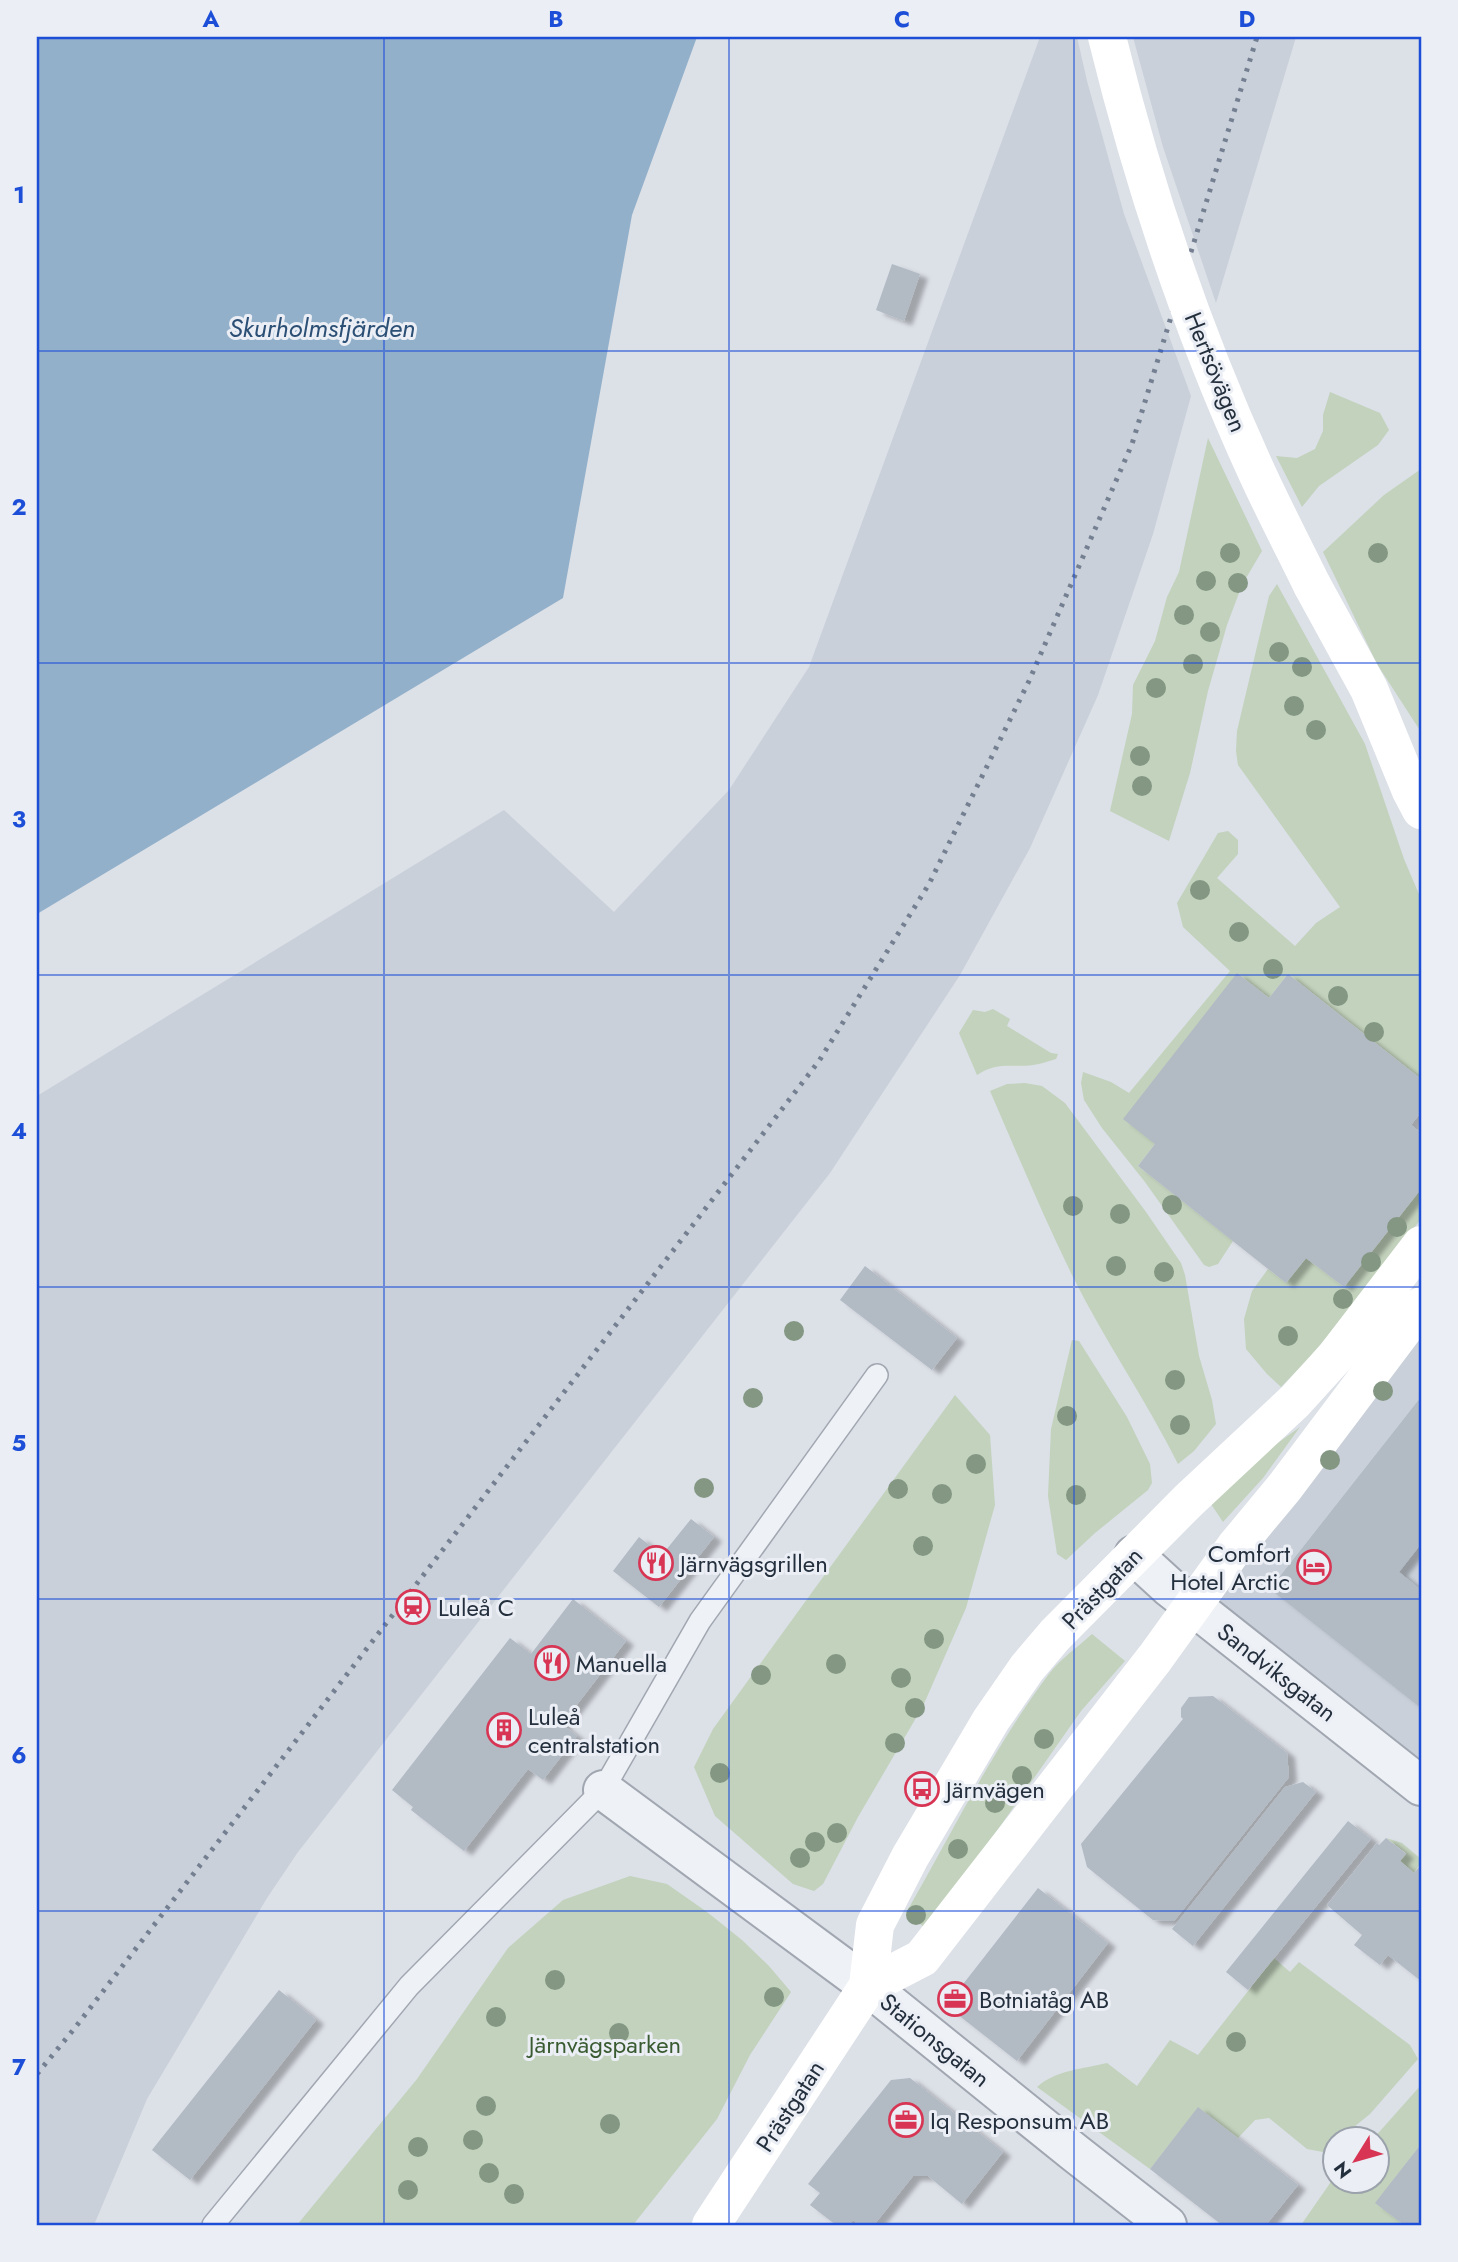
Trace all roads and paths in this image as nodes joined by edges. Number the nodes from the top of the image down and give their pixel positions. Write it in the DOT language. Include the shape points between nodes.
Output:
graph roads {
  1 [pos="1107,37"];
  2 [pos="1369,689"];
  3 [pos="1421,760"];
  4 [pos="1421,810"];
  5 [pos="1421,1245"];
  6 [pos="1421,1306"];
  7 [pos="877,1375"];
  8 [pos="1134,1555"];
  9 [pos="1192,1605"];
  10 [pos="1421,1786"];
  11 [pos="603,1790"];
  12 [pos="868,1986"];
  13 [pos="213,2225"];
  14 [pos="710,2225"];
  15 [pos="1167,2225"];
  1 -- 2 [label="street, Hertsövägen, bridge" via="1145,177 1209,359 1258,474"];
  2 -- 3 [label="street, Hertsövägen"];
  2 -- 4 [label="street, Hertsövägen"];
  5 -- 8 [label="street, Prästgatan" via="1295,1401"];
  6 -- 9 [label="street, Prästgatan"];
  7 -- 11 [label="lane" via="700,1621"];
  8 -- 9 [label="street, Sandviksgatan"];
  8 -- 12 [label="street, Prästgatan" via="1034,1660 991,1720 875,1925"];
  9 -- 10 [label="street, Sandviksgatan"];
  9 -- 12 [label="street, Prästgatan" via="922,1958"];
  11 -- 12 [label="street"];
  11 -- 13 [label="lane" via="408,1986"];
  12 -- 14 [label="street, Prästgatan"];
  12 -- 15 [label="street, Stationsgatan"];
}
